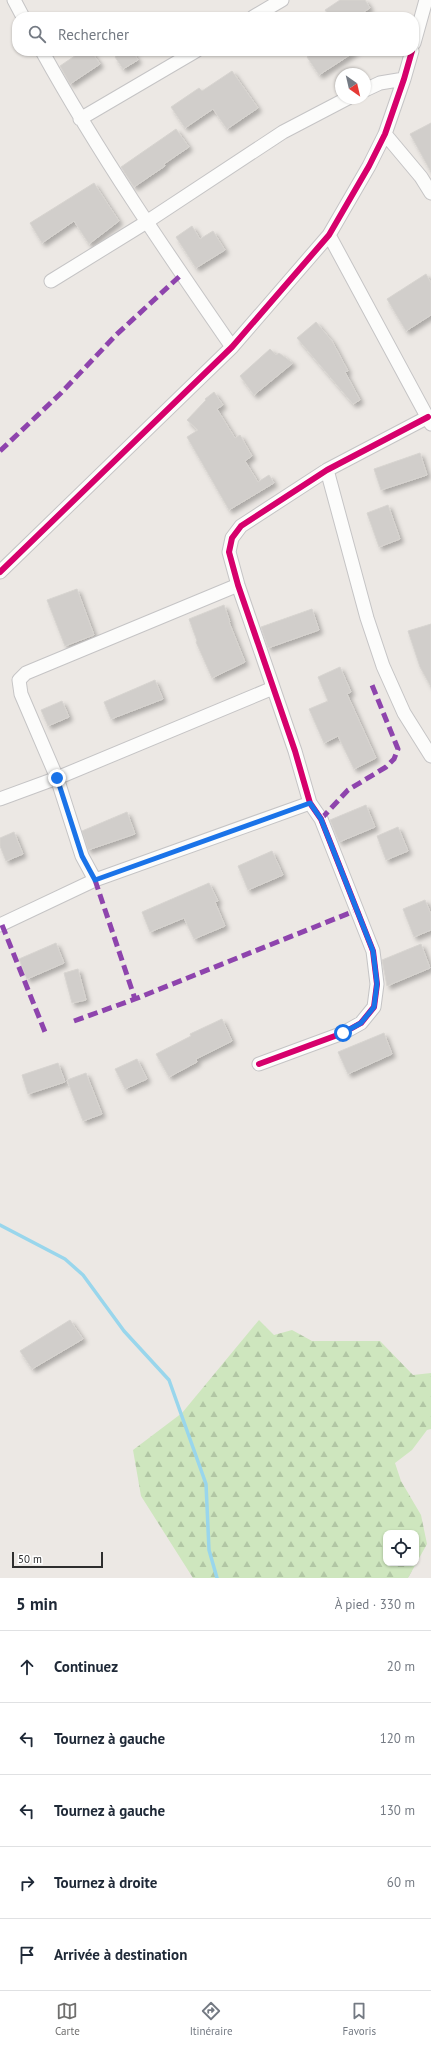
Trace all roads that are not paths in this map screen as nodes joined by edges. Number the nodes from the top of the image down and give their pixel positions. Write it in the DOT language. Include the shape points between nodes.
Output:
graph roads {
  1 [pos="14,0"];
  2 [pos="282,0"];
  3 [pos="426,0"];
  4 [pos="20,12"];
  5 [pos="262,12"];
  6 [pos="419,25"];
  7 [pos="45,56"];
  8 [pos="187,56"];
  9 [pos="411,56"];
  10 [pos="404,78"];
  11 [pos="371,87"];
  12 [pos="337,104"];
  13 [pos="80,119"];
  14 [pos="384,134"];
  15 [pos="431,193"];
  16 [pos="145,223"];
  17 [pos="329,235"];
  18 [pos="51,281"];
  19 [pos="232,347"];
  20 [pos="429,421"];
  21 [pos="327,470"];
  22 [pos="0,572"];
  23 [pos="238,585"];
  24 [pos="272,688"];
  25 [pos="431,754"];
  26 [pos="57,778"];
  27 [pos="0,799"];
  28 [pos="310,803"];
  29 [pos="95,880"];
  30 [pos="0,925"];
  31 [pos="260,1064"];
  1 -- 4 [label="street"];
  2 -- 5 [label="street"];
  3 -- 6 [label="street"];
  7 -- 13 [label="street"];
  8 -- 13 [label="street"];
  9 -- 10 [label="street"];
  10 -- 11 [label="street"];
  10 -- 14 [label="street"];
  12 -- 16 [label="street" via="283,132"];
  13 -- 16 [label="street"];
  14 -- 15 [label="street" via="421,176"];
  14 -- 17 [label="street" via="369,166"];
  16 -- 18 [label="street"];
  16 -- 19 [label="street"];
  17 -- 19 [label="street"];
  17 -- 20 [label="street"];
  19 -- 22 [label="street"];
  20 -- 21 [label="street"];
  21 -- 23 [label="street" via="241,526 232,538 229,552"];
  21 -- 25 [label="street" via="367,618 384,666 404,713"];
  23 -- 24 [label="street"];
  23 -- 26 [label="street" via="26,673 19,680 20,694"];
  24 -- 26 [label="street"];
  24 -- 28 [label="street" via="295,751"];
  26 -- 27 [label="street"];
  26 -- 29 [label="street" via="82,856"];
  28 -- 29 [label="street"];
  28 -- 31 [label="street" via="321,819 373,951 377,984 374,1007 361,1023 343,1033"];
  29 -- 30 [label="street"];
}
